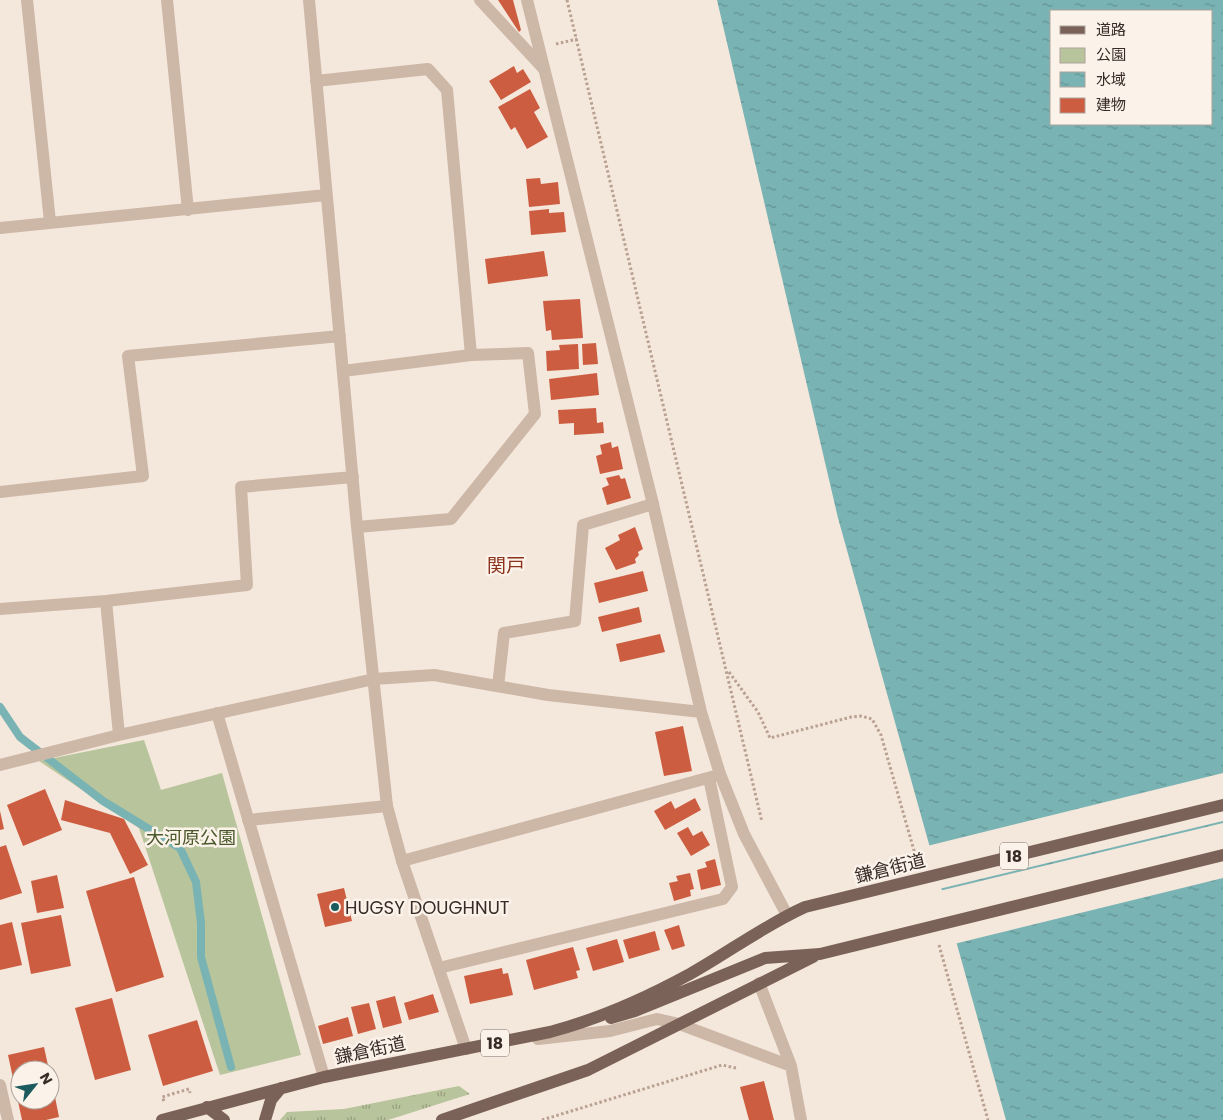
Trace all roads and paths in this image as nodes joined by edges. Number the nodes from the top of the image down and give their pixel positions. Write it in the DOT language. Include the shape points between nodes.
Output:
graph roads {
  1 [pos="26,0"];
  2 [pos="167,0"];
  3 [pos="309,0"];
  4 [pos="480,0"];
  5 [pos="527,0"];
  6 [pos="567,0"];
  7 [pos="546,71"];
  8 [pos="316,82"];
  9 [pos="326,194"];
  10 [pos="188,210"];
  11 [pos="50,222"];
  12 [pos="0,228"];
  13 [pos="340,336"];
  14 [pos="471,355"];
  15 [pos="343,371"];
  16 [pos="353,477"];
  17 [pos="0,492"];
  18 [pos="653,504"];
  19 [pos="357,527"];
  20 [pos="106,601"];
  21 [pos="0,609"];
  22 [pos="727,669"];
  23 [pos="374,679"];
  24 [pos="498,686"];
  25 [pos="701,712"];
  26 [pos="217,713"];
  27 [pos="119,735"];
  28 [pos="0,765"];
  29 [pos="714,776"];
  30 [pos="1223,805"];
  31 [pos="387,806"];
  32 [pos="248,820"];
  33 [pos="764,831"];
  34 [pos="1223,855"];
  35 [pos="402,861"];
  36 [pos="917,863"];
  37 [pos="786,915"];
  38 [pos="938,939"];
  39 [pos="820,954"];
  40 [pos="439,968"];
  41 [pos="759,983"];
  42 [pos="586,1022"];
  43 [pos="679,1024"];
  44 [pos="498,1042"];
  45 [pos="466,1049"];
  46 [pos="791,1066"];
  47 [pos="738,1069"];
  48 [pos="324,1077"];
  49 [pos="0,1085"];
  50 [pos="281,1088"];
  51 [pos="191,1093"];
  52 [pos="162,1097"];
  53 [pos="207,1107"];
  54 [pos="467,1116"];
  55 [pos="8,1120"];
  56 [pos="162,1120"];
  57 [pos="224,1120"];
  58 [pos="266,1120"];
  59 [pos="442,1120"];
  60 [pos="542,1120"];
  61 [pos="801,1120"];
  62 [pos="988,1120"];
  1 -- 11 [label="street"];
  2 -- 10 [label="street"];
  3 -- 8 [label="street"];
  4 -- 7 [label="street"];
  5 -- 7 [label="street"];
  6 -- 22 [label="path"];
  7 -- 18 [label="street"];
  8 -- 9 [label="street"];
  8 -- 14 [label="street" via="428,69 447,90"];
  9 -- 10 [label="street"];
  9 -- 13 [label="street"];
  10 -- 11 [label="street"];
  11 -- 12 [label="street"];
  13 -- 15 [label="street"];
  13 -- 17 [label="street" via="128,356 143,476"];
  14 -- 15 [label="street"];
  14 -- 19 [label="street" via="528,353 535,414 451,519"];
  15 -- 16 [label="street"];
  16 -- 19 [label="street"];
  16 -- 20 [label="street" via="241,487 247,585"];
  18 -- 24 [label="street" via="583,525 575,622 504,633"];
  18 -- 25 [label="street"];
  19 -- 23 [label="street"];
  20 -- 21 [label="street"];
  20 -- 27 [label="street"];
  22 -- 33 [label="path"];
  22 -- 36 [label="path" via="758,712 770,738 851,717 872,719 881,735"];
  23 -- 24 [label="street" via="434,675"];
  23 -- 26 [label="street"];
  23 -- 31 [label="street"];
  24 -- 25 [label="street" via="548,695"];
  25 -- 29 [label="street"];
  26 -- 27 [label="street"];
  26 -- 32 [label="street"];
  27 -- 28 [label="street"];
  29 -- 35 [label="street"];
  29 -- 37 [label="street"];
  29 -- 40 [label="street" via="732,887 723,899"];
  30 -- 37 [label="main road, 鎌倉街道 / 18" via="805,907"];
  31 -- 32 [label="street"];
  31 -- 35 [label="street"];
  32 -- 48 [label="street"];
  34 -- 39 [label="main road, 鎌倉街道 / 18"];
  35 -- 40 [label="street"];
  37 -- 42 [label="main road, 鎌倉街道 / 18" via="690,974"];
  38 -- 62 [label="path"];
  39 -- 41 [label="main road, 鎌倉街道 / 18"];
  39 -- 42 [label="main road, 鎌倉街道 / 18" via="765,958 635,1011"];
  40 -- 45 [label="street"];
  41 -- 43 [label="main road, 鎌倉街道 / 18"];
  41 -- 46 [label="street"];
  42 -- 44 [label="main road, 鎌倉街道 / 18"];
  43 -- 44 [label="street" via="657,1019 586,1034"];
  43 -- 46 [label="street"];
  43 -- 54 [label="main road, 鎌倉街道 / 18" via="588,1070"];
  44 -- 45 [label="main road, 鎌倉街道 / 18"];
  45 -- 48 [label="main road, 鎌倉街道 / 18"];
  46 -- 61 [label="street"];
  47 -- 60 [label="path" via="722,1066"];
  48 -- 50 [label="main road, 鎌倉街道 / 18"];
  49 -- 55 [label="street"];
  50 -- 53 [label="main road, 鎌倉街道 / 18"];
  50 -- 58 [label="main road" via="271,1100"];
  51 -- 52 [label="path" via="189,1089"];
  53 -- 56 [label="main road, 鎌倉街道 / 18"];
  53 -- 57 [label="main road"];
  54 -- 59 [label="main road, 鎌倉街道 / 18"];
}
